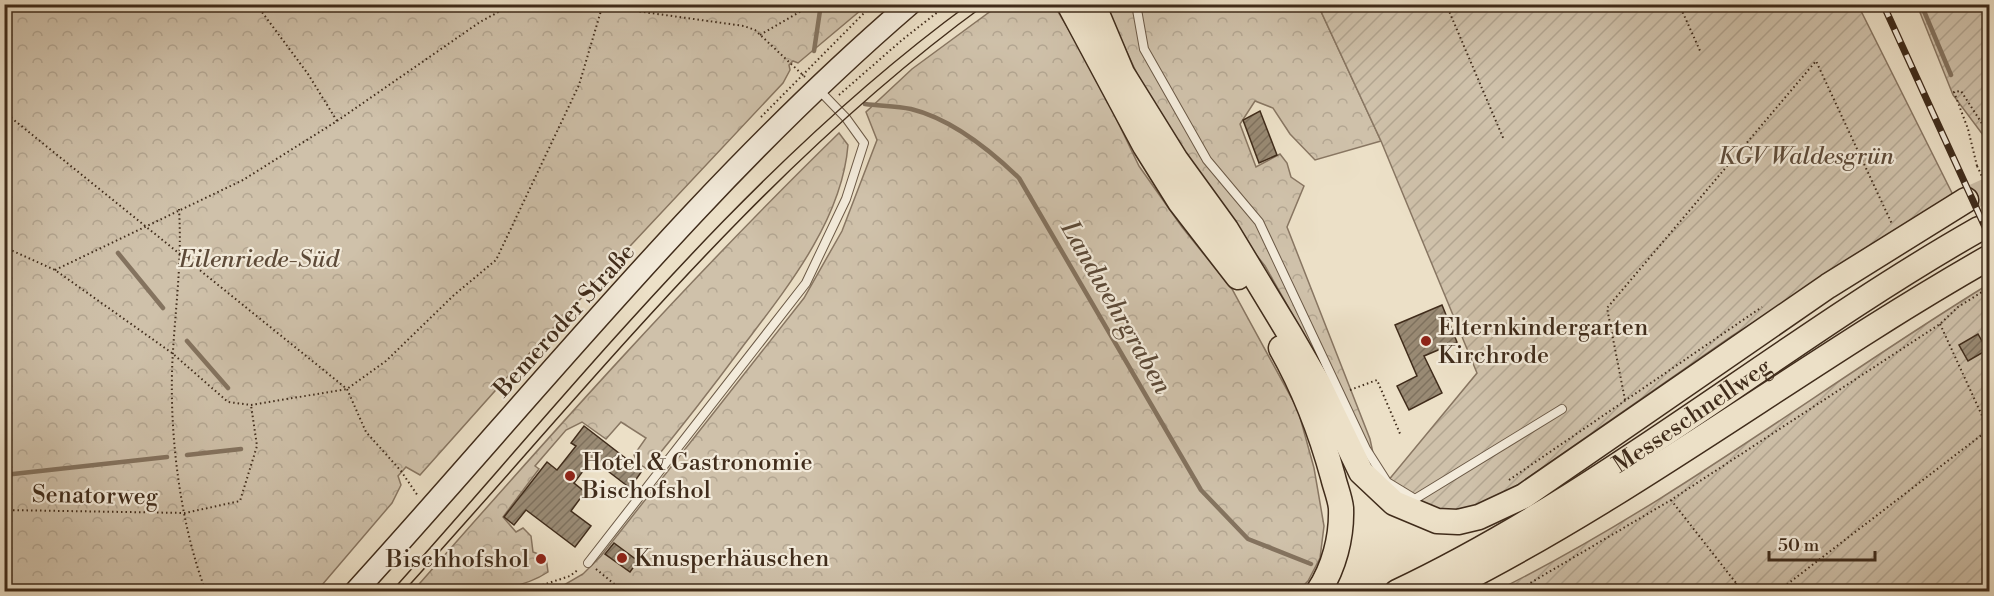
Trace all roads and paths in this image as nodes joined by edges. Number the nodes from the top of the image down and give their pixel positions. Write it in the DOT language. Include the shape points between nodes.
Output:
graph roads {
  1 [pos="256,4"];
  2 [pos="513,4"];
  3 [pos="586,4"];
  4 [pos="805,4"];
  5 [pos="910,4"];
  6 [pos="948,4"];
  7 [pos="1069,4"];
  8 [pos="1093,4"];
  9 [pos="1136,4"];
  10 [pos="1446,4"];
  11 [pos="1679,4"];
  12 [pos="592,5"];
  13 [pos="603,6"];
  14 [pos="760,35"];
  15 [pos="1701,53"];
  16 [pos="857,78"];
  17 [pos="817,88"];
  18 [pos="4,112"];
  19 [pos="337,121"];
  20 [pos="1989,136"];
  21 [pos="1504,140"];
  22 [pos="1989,171"];
  23 [pos="1984,174"];
  24 [pos="1989,193"];
  25 [pos="179,209"];
  26 [pos="1901,219"];
  27 [pos="146,225"];
  28 [pos="4,247"];
  29 [pos="182,253"];
  30 [pos="1989,257"];
  31 [pos="55,270"];
  32 [pos="1989,287"];
  33 [pos="1766,304"];
  34 [pos="1940,324"];
  35 [pos="172,354"];
  36 [pos="346,389"];
  37 [pos="1342,393"];
  38 [pos="1625,400"];
  39 [pos="251,405"];
  40 [pos="1562,409"];
  41 [pos="1989,431"];
  42 [pos="1401,436"];
  43 [pos="1508,482"];
  44 [pos="415,491"];
  45 [pos="1671,500"];
  46 [pos="4,510"];
  47 [pos="185,513"];
  48 [pos="588,563"];
  49 [pos="1736,582"];
  50 [pos="206,591"];
  51 [pos="355,591"];
  52 [pos="520,591"];
  53 [pos="624,591"];
  54 [pos="1318,591"];
  55 [pos="1397,591"];
  56 [pos="1440,591"];
  57 [pos="1515,591"];
  58 [pos="1737,591"];
  59 [pos="1747,591"];
  60 [pos="1771,591"];
  1 -- 19 [label="path"];
  2 -- 19 [label="path" via="480,22"];
  3 -- 12 [label="path"];
  4 -- 14 [label="path" via="803,10"];
  5 -- 17 [label="main road, Bemeroder Straße"];
  6 -- 16 [label="path"];
  7 -- 54 [label="highway" via="1168,184 1231,265 1288,362 1309,408 1341,506 1334,559"];
  8 -- 55 [label="highway, Messeschnellweg" via="1122,73 1176,160 1226,229 1289,333 1361,472 1394,504 1437,521 1479,518 1524,496 1828,286 1972,213 1918,243 1837,302 1798,344 1586,485"];
  9 -- 37 [label="lane" via="1144,49 1207,160 1259,222"];
  10 -- 21 [label="path"];
  11 -- 15 [label="path"];
  12 -- 13 [label="path"];
  13 -- 14 [label="path" via="744,26"];
  13 -- 36 [label="path" via="579,85 496,260 386,361"];
  14 -- 17 [label="path"];
  17 -- 48 [label="lane" via="864,143 846,200 806,283"];
  17 -- 51 [label="main road, Bemeroder Straße" via="638,275"];
  18 -- 27 [label="path"];
  19 -- 25 [label="path" via="243,180"];
  20 -- 24 [label="path, bridge" via="1961,91 1954,92"];
  22 -- 23 [label="path"];
  25 -- 27 [label="path"];
  25 -- 29 [label="path"];
  26 -- 38 [label="path" via="1892,224 1816,61 1607,308"];
  27 -- 29 [label="path"];
  27 -- 31 [label="path"];
  28 -- 31 [label="path"];
  29 -- 35 [label="path"];
  29 -- 36 [label="path"];
  30 -- 56 [label="highway, Messeschnellweg" via="1813,364 1604,501"];
  31 -- 35 [label="path"];
  32 -- 34 [label="path"];
  33 -- 38 [label="path"];
  34 -- 41 [label="path"];
  34 -- 45 [label="path"];
  35 -- 39 [label="path" via="228,402"];
  35 -- 47 [label="path" via="174,437"];
  36 -- 39 [label="path"];
  36 -- 44 [label="path" via="366,432"];
  37 -- 40 [label="lane" via="1366,449 1387,482 1415,499"];
  37 -- 42 [label="path" via="1377,380"];
  38 -- 43 [label="path"];
  39 -- 47 [label="path, Senatorweg" via="257,446 240,501"];
  41 -- 60 [label="path" via="1781,589"];
  45 -- 49 [label="path"];
  45 -- 57 [label="path"];
  46 -- 47 [label="path, Senatorweg"];
  47 -- 50 [label="path"];
  48 -- 52 [label="path" via="570,576"];
  48 -- 53 [label="path"];
  49 -- 58 [label="path"];
  49 -- 59 [label="path"];
}
